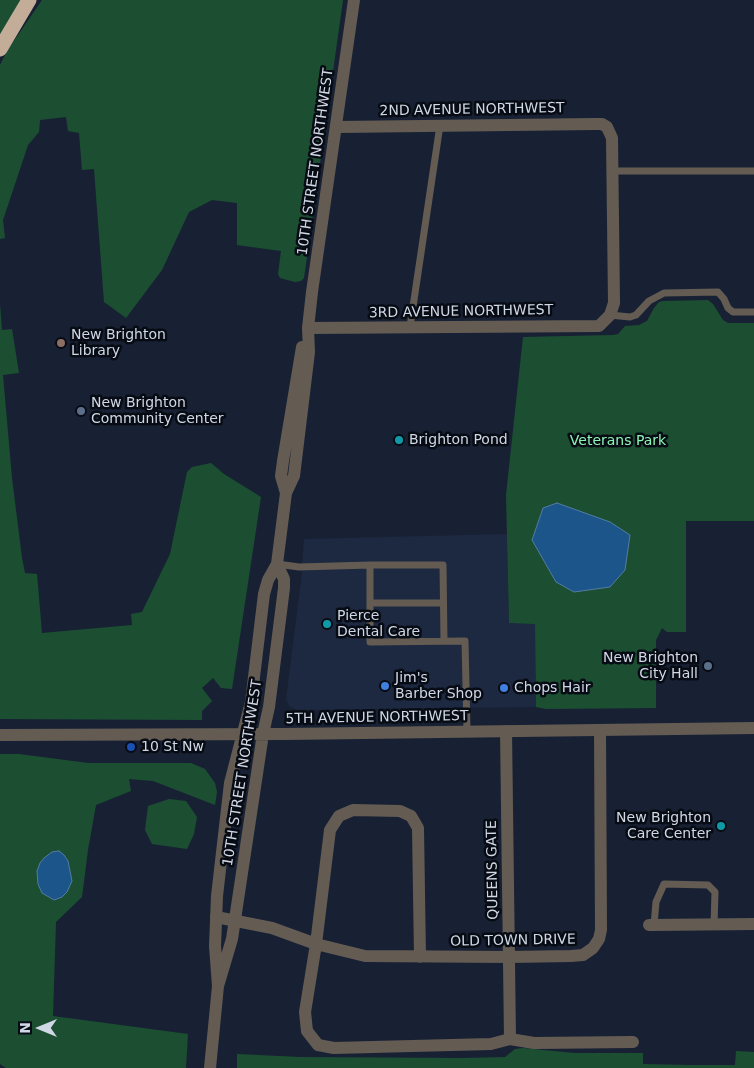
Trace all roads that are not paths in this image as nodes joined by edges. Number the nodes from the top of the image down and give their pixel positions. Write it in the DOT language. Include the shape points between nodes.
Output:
graph roads {
  1 [pos="29,0"];
  2 [pos="354,0"];
  3 [pos="0,49"];
  4 [pos="440,125"];
  5 [pos="337,127"];
  6 [pos="613,171"];
  7 [pos="754,171"];
  8 [pos="754,312"];
  9 [pos="610,315"];
  10 [pos="410,327"];
  11 [pos="308,328"];
  12 [pos="277,564"];
  13 [pos="370,565"];
  14 [pos="370,603"];
  15 [pos="443,603"];
  16 [pos="444,641"];
  17 [pos="754,728"];
  18 [pos="600,730"];
  19 [pos="467,731"];
  20 [pos="506,731"];
  21 [pos="243,734"];
  22 [pos="263,734"];
  23 [pos="0,735"];
  24 [pos="216,917"];
  25 [pos="235,920"];
  26 [pos="754,924"];
  27 [pos="652,925"];
  28 [pos="714,925"];
  29 [pos="316,944"];
  30 [pos="420,957"];
  31 [pos="509,957"];
  32 [pos="218,986"];
  33 [pos="510,1039"];
  34 [pos="633,1042"];
  35 [pos="210,1068"];
  1 -- 3 [label="highway"];
  2 -- 5 [label="street, 10TH STREET NORTHWEST"];
  4 -- 5 [label="street, 2ND AVENUE NORTHWEST"];
  4 -- 6 [label="street, 2ND AVENUE NORTHWEST" via="595,124 607,127 612,138"];
  4 -- 10 [label="lane"];
  5 -- 11 [label="street, 10TH STREET NORTHWEST"];
  6 -- 7 [label="lane"];
  6 -- 9 [label="street" via="614,302"];
  8 -- 9 [label="lane" via="733,312 718,292 674,292 649,301 636,315"];
  9 -- 10 [label="street, 3RD AVENUE NORTHWEST" via="599,326"];
  10 -- 11 [label="street, 3RD AVENUE NORTHWEST"];
  11 -- 12 [label="street, 10TH STREET NORTHWEST" via="309,352 295,470 286,493"];
  12 -- 13 [label="lane" via="299,567"];
  12 -- 21 [label="street, 10TH STREET NORTHWEST" via="264,594 251,702"];
  12 -- 22 [label="street, 10TH STREET NORTHWEST" via="284,579 284,588"];
  13 -- 14 [label="lane"];
  13 -- 15 [label="lane" via="442,565"];
  14 -- 15 [label="lane"];
  14 -- 16 [label="lane" via="370,642"];
  15 -- 16 [label="lane"];
  16 -- 19 [label="lane" via="465,641"];
  17 -- 18 [label="street, 5TH AVENUE NORTHWEST"];
  18 -- 20 [label="street, 5TH AVENUE NORTHWEST"];
  18 -- 31 [label="street, OLD TOWN DRIVE" via="599,939 583,954"];
  19 -- 20 [label="street, 5TH AVENUE NORTHWEST"];
  19 -- 22 [label="street, 5TH AVENUE NORTHWEST"];
  20 -- 31 [label="street, QUEENS GATE"];
  21 -- 22 [label="street, 5TH AVENUE NORTHWEST"];
  21 -- 23 [label="street, 5TH AVENUE NORTHWEST"];
  21 -- 24 [label="street, 10TH STREET NORTHWEST" via="230,783"];
  22 -- 25 [label="street, 10TH STREET NORTHWEST"];
  24 -- 25 [label="street, OLD TOWN DRIVE"];
  24 -- 32 [label="street, 10TH STREET NORTHWEST"];
  25 -- 29 [label="street, OLD TOWN DRIVE" via="272,928"];
  25 -- 32 [label="street, 10TH STREET NORTHWEST"];
  26 -- 28 [label="street"];
  27 -- 28 [label="street"];
  27 -- 28 [label="lane" via="656,902 664,884 708,885 714,892"];
  29 -- 30 [label="street, OLD TOWN DRIVE" via="366,956"];
  29 -- 30 [label="street" via="330,830 334,822 353,810 400,811 411,816 418,828"];
  29 -- 33 [label="street" via="305,1012 307,1031 318,1045 334,1048 491,1044"];
  30 -- 31 [label="street, OLD TOWN DRIVE"];
  31 -- 33 [label="street, QUEENS GATE"];
  32 -- 35 [label="street, 10TH STREET NORTHWEST"];
  33 -- 34 [label="street" via="534,1043"];
}
